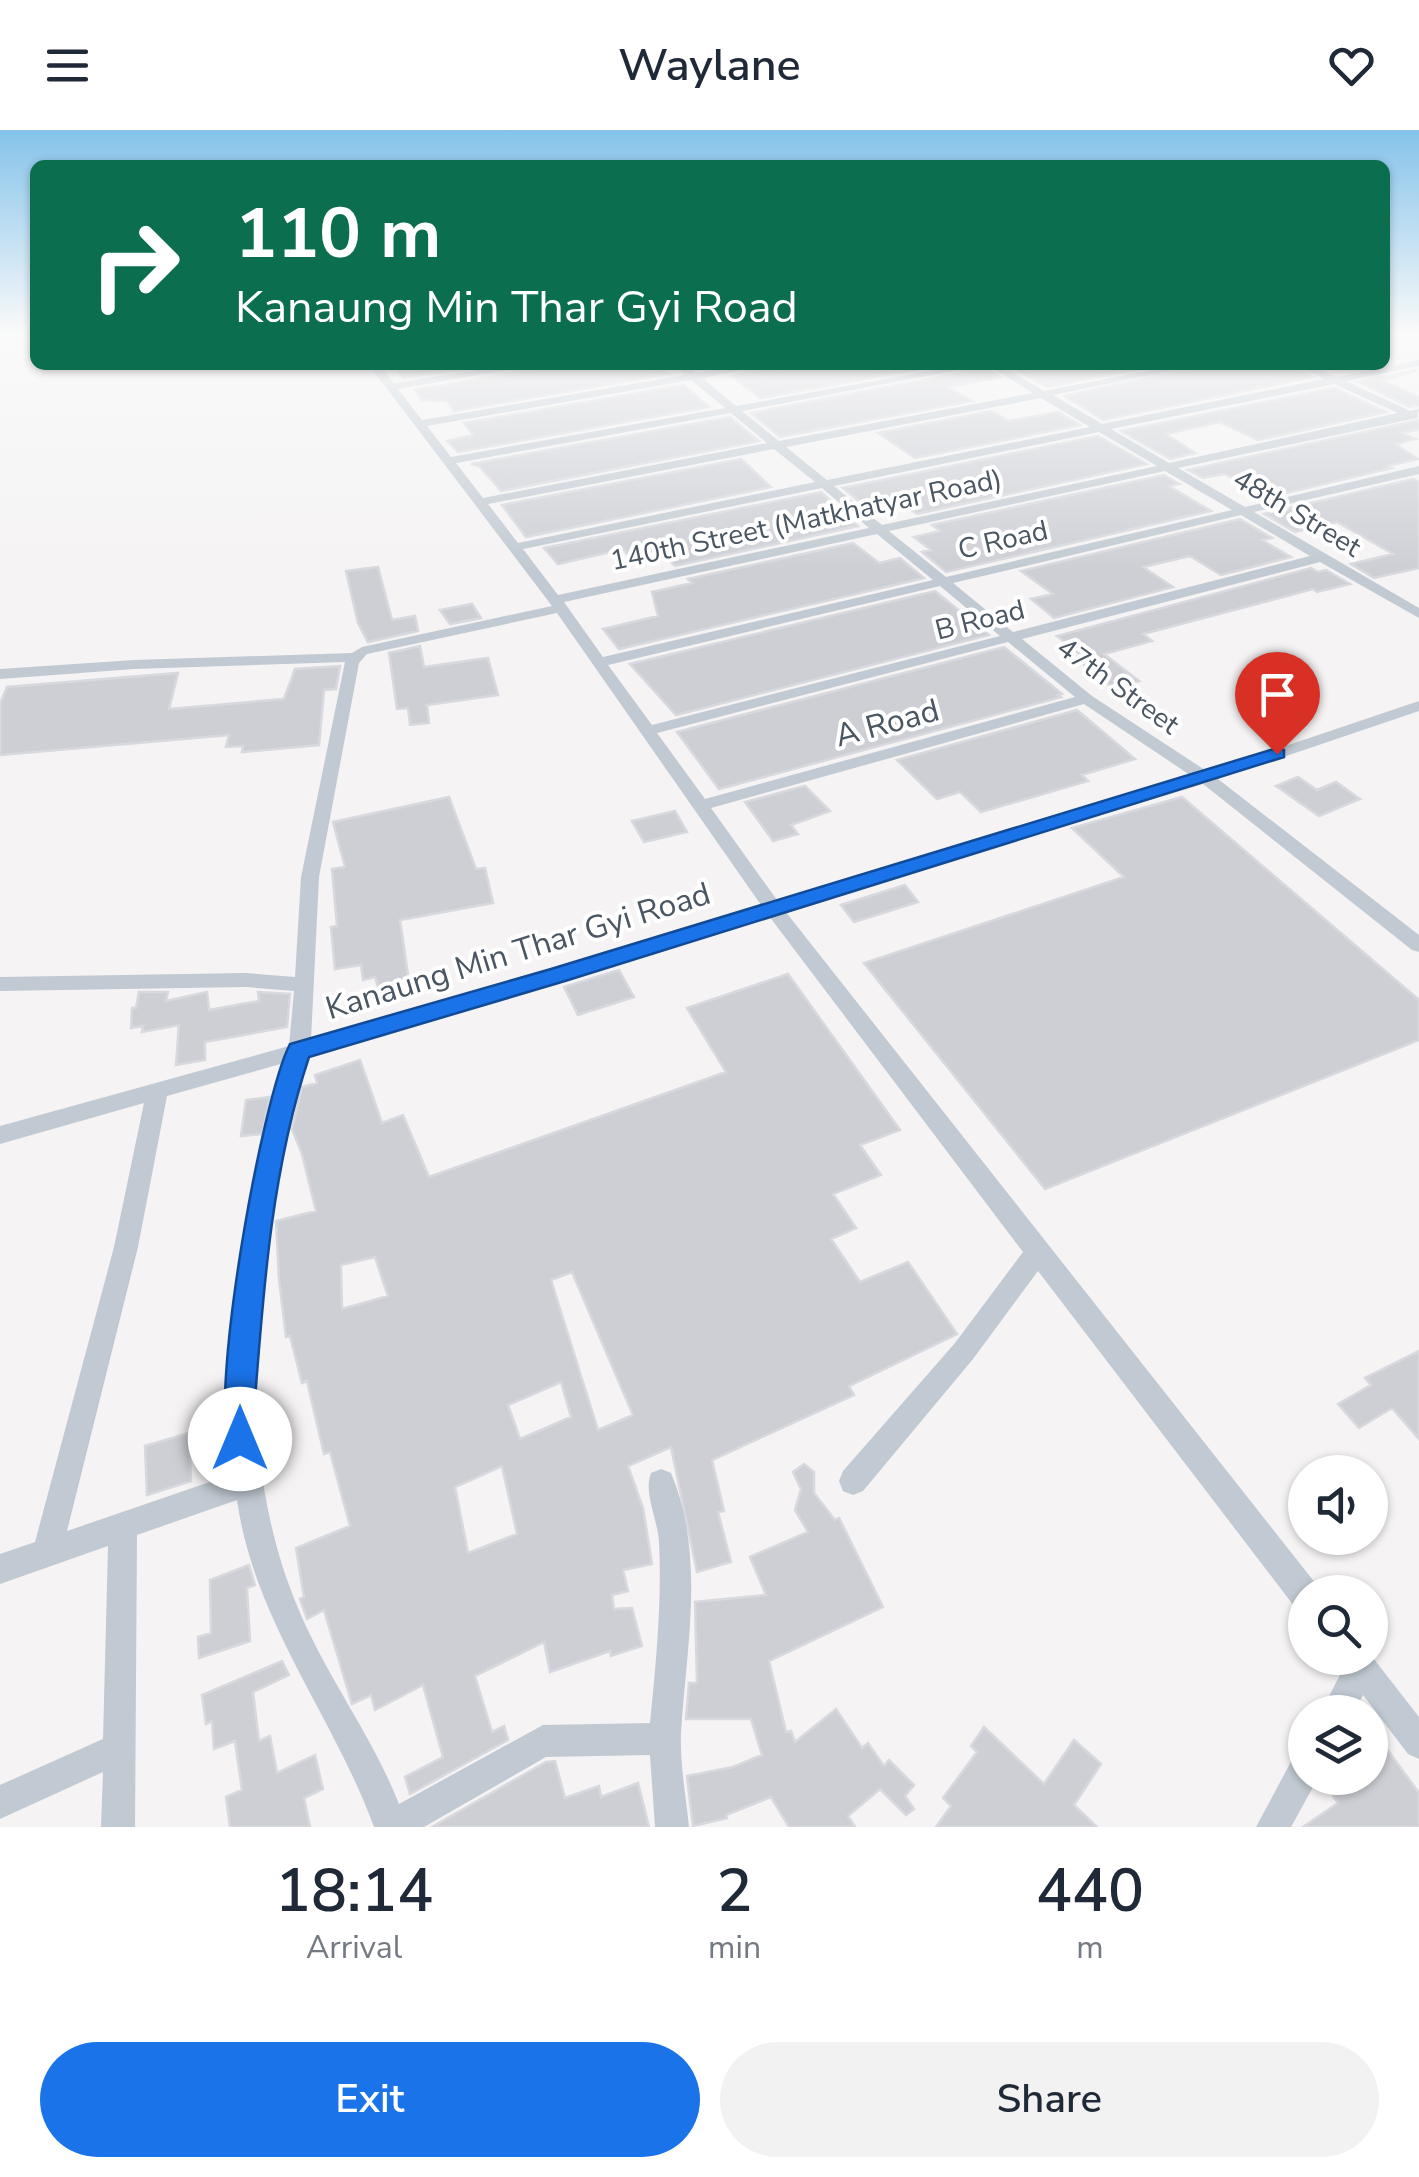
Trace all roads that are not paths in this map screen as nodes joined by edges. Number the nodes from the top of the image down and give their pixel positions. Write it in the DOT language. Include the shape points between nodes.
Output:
graph roads {
  1 [pos="412,413"];
  2 [pos="483,413"];
  3 [pos="715,413"];
  4 [pos="737,413"];
  5 [pos="941,413"];
  6 [pos="1078,413"];
  7 [pos="1165,413"];
  8 [pos="1416,415"];
  9 [pos="420,424"];
  10 [pos="1100,426"];
  11 [pos="776,444"];
  12 [pos="448,461"];
  13 [pos="1168,466"];
  14 [pos="1419,470"];
  15 [pos="824,482"];
  16 [pos="480,502"];
  17 [pos="1244,510"];
  18 [pos="880,529"];
  19 [pos="515,547"];
  20 [pos="1322,557"];
  21 [pos="942,580"];
  22 [pos="558,604"];
  23 [pos="1419,614"];
  24 [pos="1013,638"];
  25 [pos="356,657"];
  26 [pos="600,662"];
  27 [pos="0,674"];
  28 [pos="1086,699"];
  29 [pos="1419,706"];
  30 [pos="650,730"];
  31 [pos="1206,778"];
  32 [pos="703,804"];
  33 [pos="774,906"];
  34 [pos="1419,945"];
  35 [pos="0,984"];
  36 [pos="305,985"];
  37 [pos="299,1051"];
  38 [pos="157,1092"];
  39 [pos="0,1135"];
  40 [pos="1038,1252"];
  41 [pos="853,1481"];
  42 [pos="246,1483"];
  43 [pos="661,1483"];
  44 [pos="124,1528"];
  45 [pos="47,1553"];
  46 [pos="0,1569"];
  47 [pos="1289,1575"];
  48 [pos="1367,1675"];
  49 [pos="665,1740"];
  50 [pos="1419,1743"];
  51 [pos="120,1748"];
  52 [pos="1291,1795"];
  53 [pos="0,1802"];
  54 [pos="118,1827"];
  55 [pos="391,1827"];
  56 [pos="672,1827"];
  57 [pos="1274,1827"];
  1 -- 9 [label="street"];
  2 -- 9 [label="street"];
  3 -- 12 [label="street"];
  4 -- 11 [label="street, 47th Street"];
  5 -- 11 [label="street"];
  6 -- 10 [label="street, 48th Street"];
  7 -- 10 [label="street"];
  8 -- 13 [label="street, 140th Street (Matkhatyar Road)"];
  9 -- 12 [label="street"];
  10 -- 13 [label="street, 48th Street"];
  10 -- 15 [label="street"];
  11 -- 15 [label="street, 47th Street"];
  11 -- 16 [label="street"];
  12 -- 16 [label="street"];
  13 -- 17 [label="street, 48th Street"];
  13 -- 18 [label="street, 140th Street (Matkhatyar Road)"];
  14 -- 17 [label="street, C Road"];
  15 -- 18 [label="street, 47th Street"];
  15 -- 19 [label="street"];
  16 -- 19 [label="street"];
  17 -- 20 [label="street, 48th Street"];
  17 -- 21 [label="street, C Road"];
  18 -- 21 [label="street, 47th Street"];
  18 -- 22 [label="street, 140th Street (Matkhatyar Road)"];
  19 -- 22 [label="street"];
  20 -- 23 [label="street, 48th Street"];
  20 -- 24 [label="street, B Road"];
  21 -- 24 [label="street, 47th Street"];
  21 -- 26 [label="street, C Road"];
  22 -- 25 [label="street, 140th Street (Matkhatyar Road)"];
  22 -- 26 [label="street"];
  24 -- 28 [label="street, 47th Street"];
  24 -- 30 [label="street, B Road"];
  25 -- 27 [label="street, 140th Street (Matkhatyar Road)" via="160,661"];
  25 -- 36 [label="street" via="310,877"];
  26 -- 30 [label="street"];
  28 -- 31 [label="street, 47th Street"];
  28 -- 32 [label="street, A Road"];
  29 -- 31 [label="street, Kanaung Min Thar Gyi Road"];
  30 -- 32 [label="street"];
  31 -- 33 [label="street, Kanaung Min Thar Gyi Road"];
  31 -- 34 [label="street, 47th Street"];
  32 -- 33 [label="street"];
  33 -- 37 [label="street, Kanaung Min Thar Gyi Road"];
  33 -- 40 [label="street"];
  35 -- 36 [label="street"];
  36 -- 37 [label="street"];
  37 -- 38 [label="street"];
  37 -- 42 [label="street, Kanaung Min Thar Gyi Road" via="252,1256 238,1413"];
  38 -- 39 [label="street"];
  38 -- 45 [label="street" via="126,1248"];
  40 -- 41 [label="street"];
  40 -- 47 [label="street"];
  42 -- 44 [label="street"];
  42 -- 55 [label="street, Kanaung Min Thar Gyi Road" via="287,1618"];
  43 -- 49 [label="street" via="673,1530 677,1602"];
  44 -- 45 [label="street"];
  44 -- 51 [label="street"];
  45 -- 46 [label="street"];
  48 -- 50 [label="street"];
  49 -- 55 [label="street" via="544,1741"];
  49 -- 56 [label="street"];
  51 -- 53 [label="street"];
  51 -- 54 [label="street"];
  52 -- 57 [label="street"];
}
